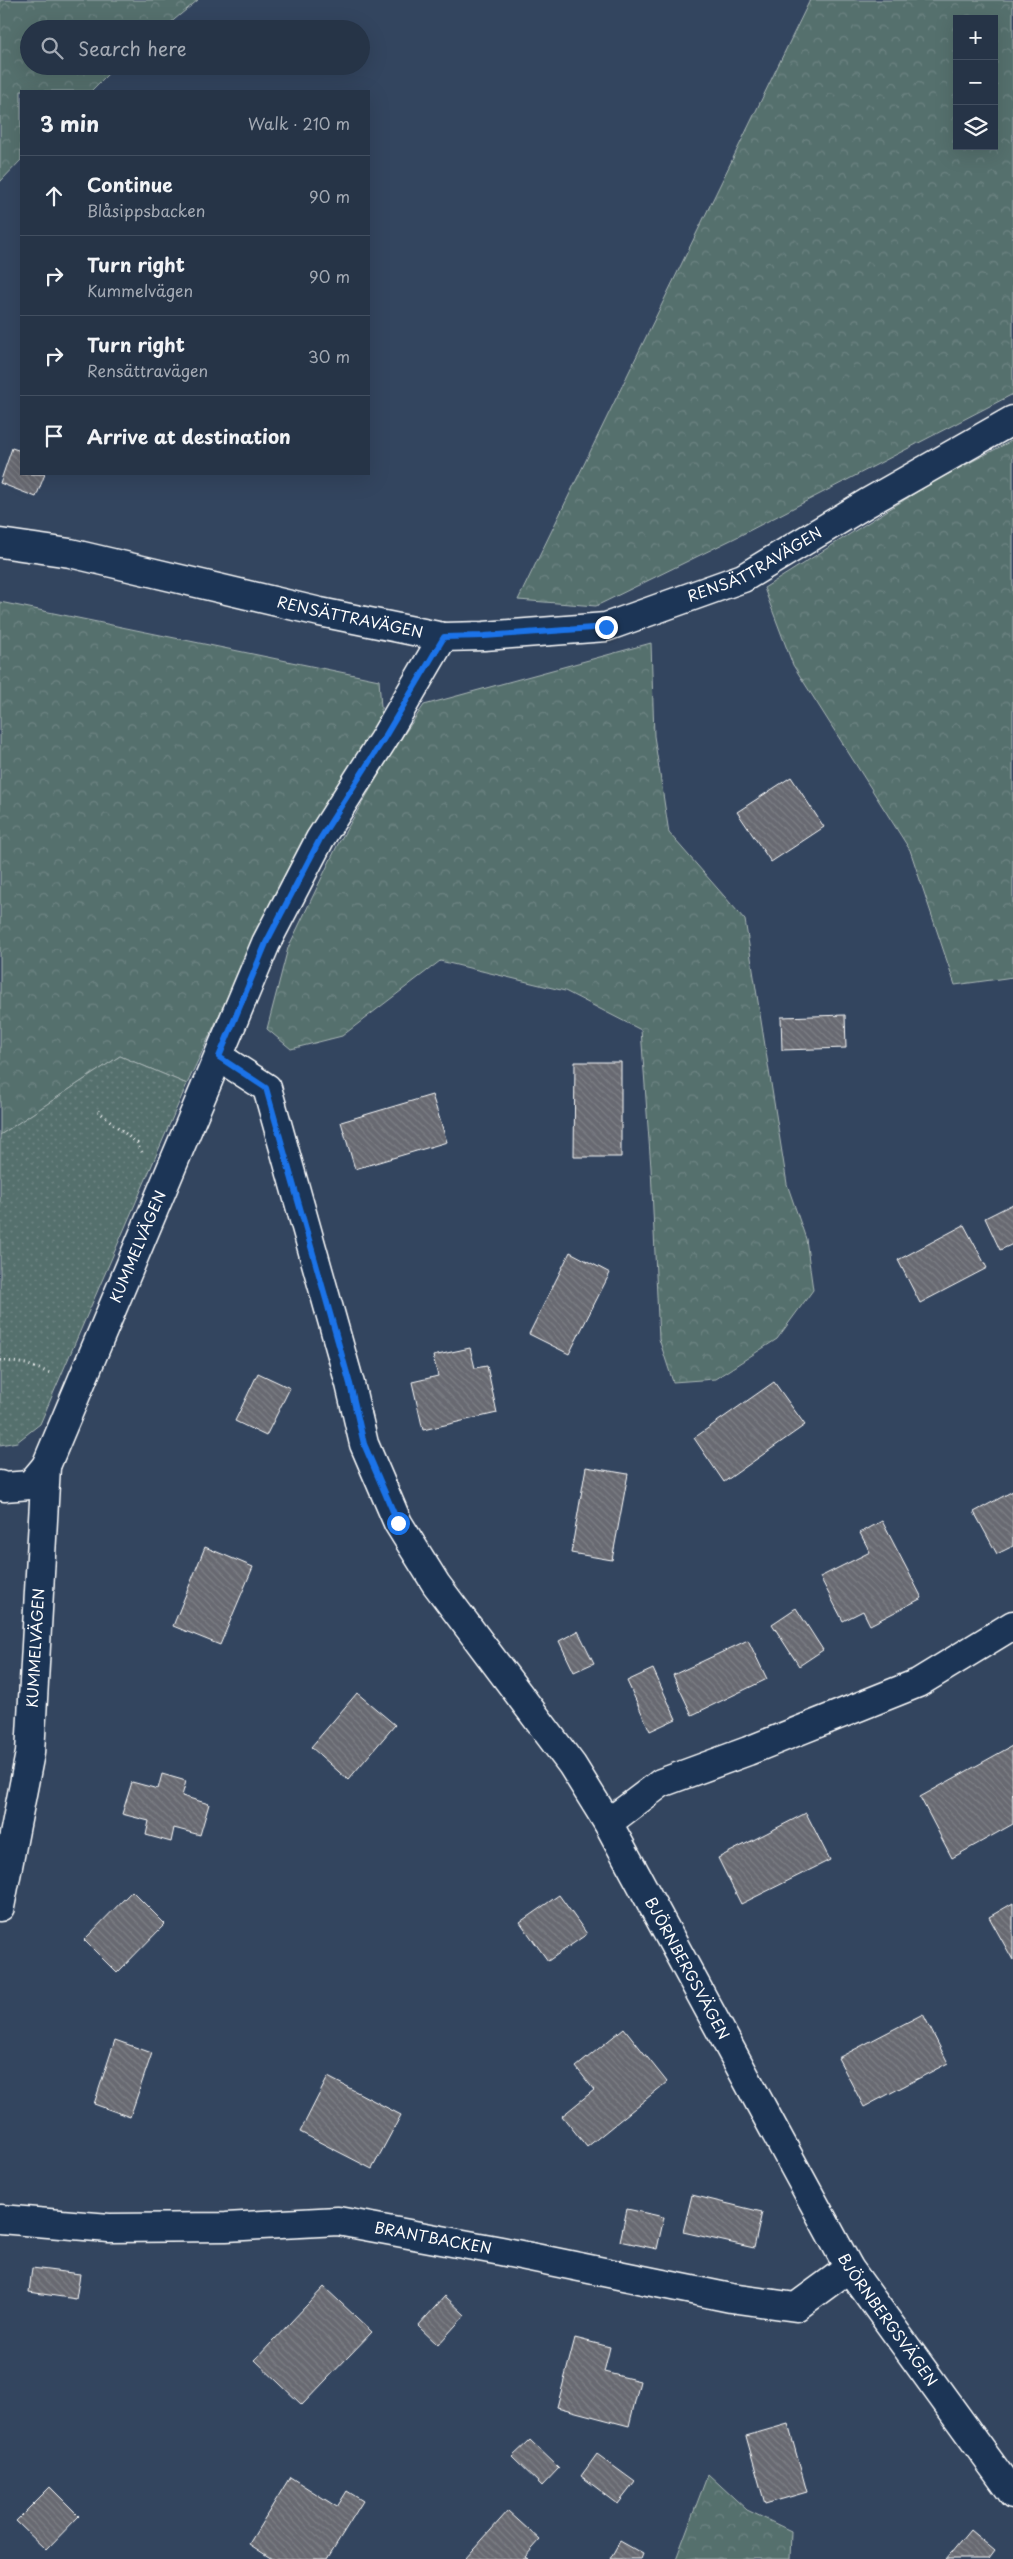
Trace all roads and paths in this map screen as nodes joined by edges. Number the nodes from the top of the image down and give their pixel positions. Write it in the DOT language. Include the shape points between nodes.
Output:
graph roads {
  1 [pos="1013,420"];
  2 [pos="0,542"];
  3 [pos="444,637"];
  4 [pos="219,1057"];
  5 [pos="98,1111"];
  6 [pos="163,1190"];
  7 [pos="0,1360"];
  8 [pos="81,1383"];
  9 [pos="46,1466"];
  10 [pos="0,1485"];
  11 [pos="1013,1625"];
  12 [pos="608,1823"];
  13 [pos="0,1907"];
  14 [pos="0,2219"];
  15 [pos="849,2268"];
  16 [pos="1013,2494"];
  1 -- 3 [label="street, RENSÄTTRAVÄGEN" via="744,578 606,627"];
  2 -- 3 [label="street, RENSÄTTRAVÄGEN" via="70,553 320,612"];
  3 -- 4 [label="street, KUMMELVÄGEN" via="320,839 266,943"];
  4 -- 6 [label="street, KUMMELVÄGEN"];
  4 -- 12 [label="street, BJÖRNBERGSVÄGEN" via="266,1088 364,1444 398,1523 436,1584 572,1765"];
  5 -- 6 [label="path" via="137,1143"];
  6 -- 8 [label="street, KUMMELVÄGEN"];
  7 -- 8 [label="path" via="26,1364"];
  8 -- 9 [label="street, KUMMELVÄGEN"];
  9 -- 10 [label="street" via="30,1485"];
  9 -- 13 [label="street, KUMMELVÄGEN" via="30,1753"];
  11 -- 12 [label="street" via="918,1682 661,1783"];
  12 -- 15 [label="street, BJÖRNBERGSVÄGEN"];
  14 -- 15 [label="street, BRANTBACKEN" via="109,2228 226,2227 338,2221 731,2298 796,2307"];
  15 -- 16 [label="street, BJÖRNBERGSVÄGEN"];
}
